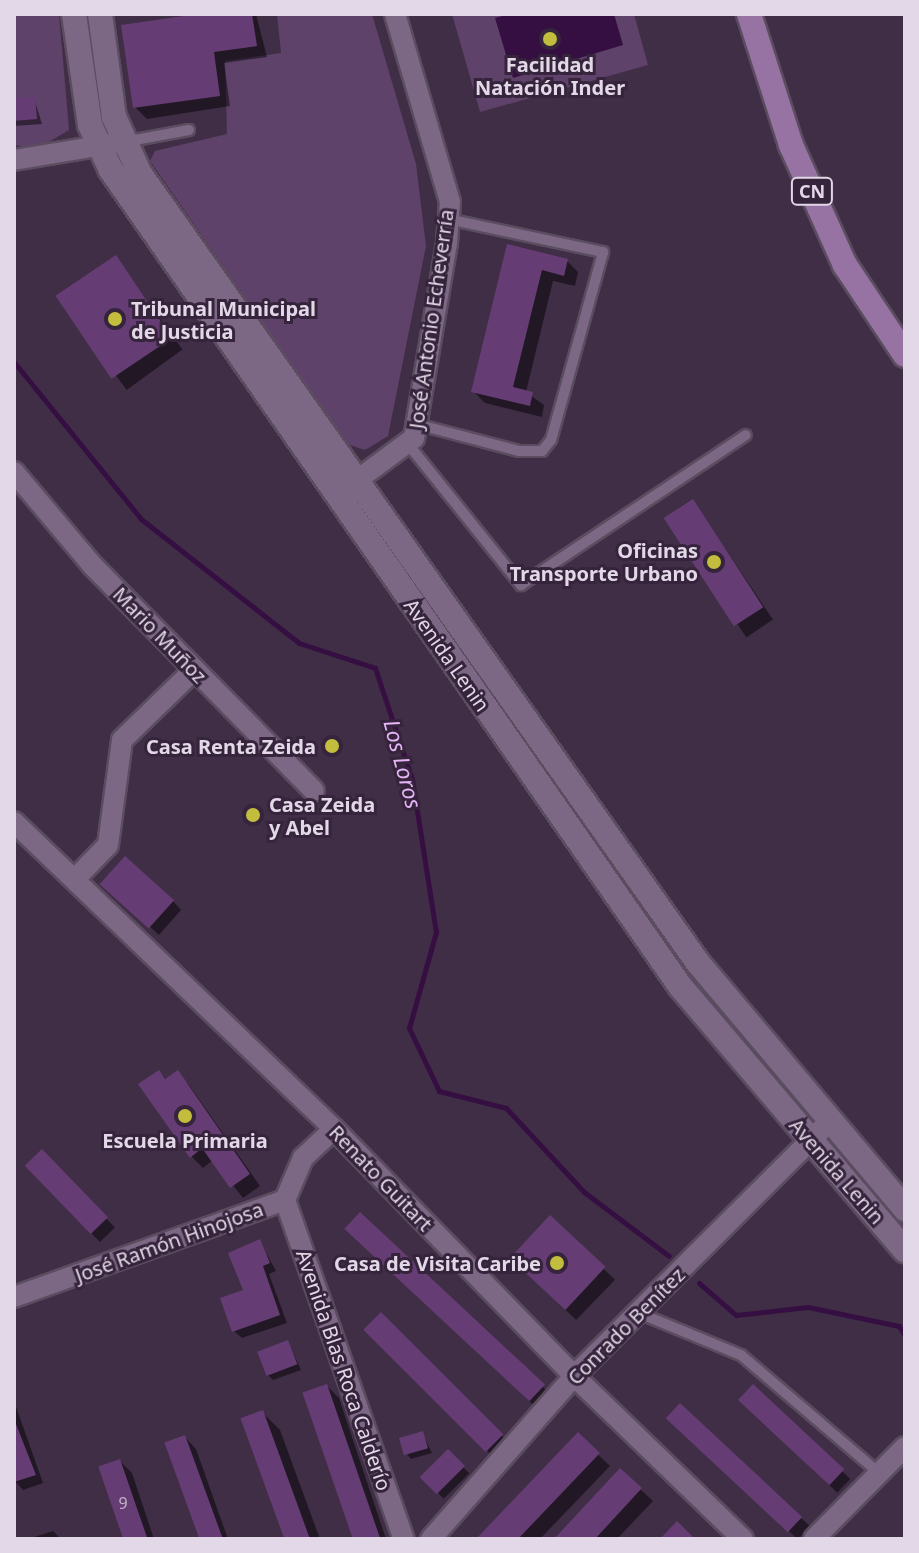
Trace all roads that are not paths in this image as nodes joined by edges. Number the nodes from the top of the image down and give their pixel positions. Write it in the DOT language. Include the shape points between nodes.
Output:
graph roads {
  1 [pos="74,14"];
  2 [pos="100,14"];
  3 [pos="395,14"];
  4 [pos="749,14"];
  5 [pos="189,130"];
  6 [pos="109,144"];
  7 [pos="14,160"];
  8 [pos="448,219"];
  9 [pos="905,355"];
  10 [pos="416,424"];
  11 [pos="746,435"];
  12 [pos="408,444"];
  13 [pos="14,472"];
  14 [pos="345,489"];
  15 [pos="193,671"];
  16 [pos="314,791"];
  17 [pos="14,822"];
  18 [pos="75,879"];
  19 [pos="830,1121"];
  20 [pos="334,1129"];
  21 [pos="811,1141"];
  22 [pos="285,1200"];
  23 [pos="905,1209"];
  24 [pos="905,1250"];
  25 [pos="14,1297"];
  26 [pos="639,1313"];
  27 [pos="574,1376"];
  28 [pos="905,1447"];
  29 [pos="879,1473"];
  30 [pos="404,1539"];
  31 [pos="431,1539"];
  32 [pos="743,1539"];
  33 [pos="814,1539"];
  1 -- 6 [label="main road, Avenida Lenin" via="84,98"];
  2 -- 6 [label="main road, Avenida Lenin"];
  3 -- 8 [label="street, José Antonio Echeverría" via="450,202"];
  4 -- 9 [label="main road, CN" via="791,145 833,238"];
  5 -- 6 [label="lane"];
  6 -- 7 [label="street"];
  6 -- 14 [label="main road, Avenida Lenin"];
  8 -- 10 [label="street, José Antonio Echeverría"];
  8 -- 10 [label="lane" via="603,252 551,440 542,451 519,451"];
  10 -- 12 [label="street, José Antonio Echeverría"];
  11 -- 12 [label="lane" via="521,585"];
  12 -- 14 [label="street, José Antonio Echeverría"];
  13 -- 15 [label="street, Mario Muñoz"];
  14 -- 19 [label="main road, Avenida Lenin" via="698,963"];
  14 -- 21 [label="main road, Avenida Lenin" via="680,986"];
  15 -- 16 [label="street, Mario Muñoz"];
  15 -- 18 [label="street" via="122,740 108,845"];
  17 -- 18 [label="street, Renato Guitart"];
  18 -- 20 [label="street, Renato Guitart"];
  19 -- 21 [label="street, Conrado Benítez"];
  19 -- 23 [label="main road, Avenida Lenin"];
  20 -- 22 [label="street, José Ramón Hinojosa" via="303,1158"];
  20 -- 27 [label="street, Renato Guitart"];
  21 -- 24 [label="main road, Avenida Lenin"];
  21 -- 26 [label="street, Conrado Benítez"];
  22 -- 25 [label="street, José Ramón Hinojosa"];
  22 -- 30 [label="street, Avenida Blas Roca Calderío"];
  26 -- 27 [label="street, Conrado Benítez"];
  26 -- 29 [label="lane" via="741,1355"];
  27 -- 31 [label="street, Conrado Benítez"];
  27 -- 32 [label="street, Renato Guitart"];
  28 -- 29 [label="street"];
  29 -- 33 [label="street"];
}
